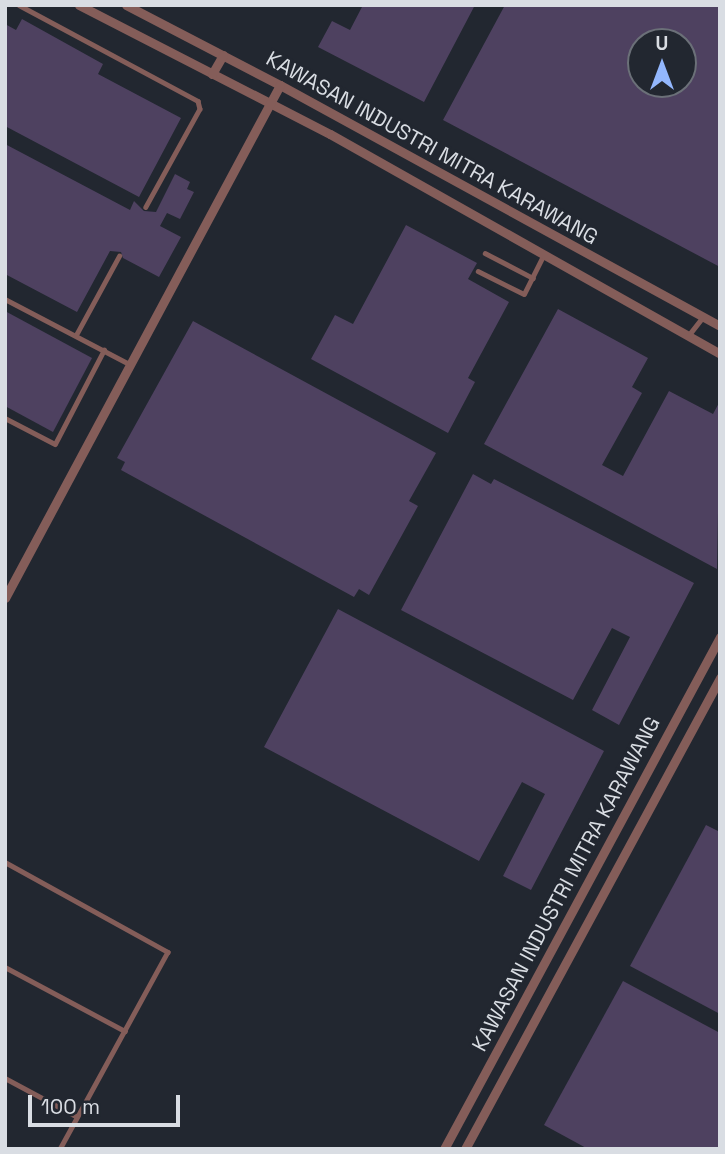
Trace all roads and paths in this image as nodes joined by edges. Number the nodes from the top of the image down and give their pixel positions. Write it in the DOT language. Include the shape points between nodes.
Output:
graph roads {
  1 [pos="19,5"];
  2 [pos="79,5"];
  3 [pos="126,5"];
  4 [pos="223,55"];
  5 [pos="212,74"];
  6 [pos="280,85"];
  7 [pos="270,104"];
  8 [pos="146,207"];
  9 [pos="485,253"];
  10 [pos="120,256"];
  11 [pos="543,256"];
  12 [pos="478,271"];
  13 [pos="533,278"];
  14 [pos="5,299"];
  15 [pos="703,316"];
  16 [pos="720,326"];
  17 [pos="76,335"];
  18 [pos="688,337"];
  19 [pos="104,350"];
  20 [pos="720,354"];
  21 [pos="133,366"];
  22 [pos="5,418"];
  23 [pos="5,598"];
  24 [pos="720,637"];
  25 [pos="720,678"];
  26 [pos="5,862"];
  27 [pos="5,967"];
  28 [pos="125,1031"];
  29 [pos="5,1078"];
  30 [pos="76,1116"];
  31 [pos="60,1149"];
  32 [pos="444,1149"];
  33 [pos="465,1149"];
  1 -- 8 [label="lane" via="198,101 200,109"];
  2 -- 5 [label="street, KAWASAN INDUSTRI MITRA KARAWANG"];
  3 -- 4 [label="street, KAWASAN INDUSTRI MITRA KARAWANG"];
  4 -- 5 [label="street"];
  4 -- 6 [label="street, KAWASAN INDUSTRI MITRA KARAWANG"];
  5 -- 7 [label="street, KAWASAN INDUSTRI MITRA KARAWANG"];
  6 -- 7 [label="street"];
  6 -- 15 [label="street, KAWASAN INDUSTRI MITRA KARAWANG"];
  7 -- 11 [label="street, KAWASAN INDUSTRI MITRA KARAWANG"];
  7 -- 21 [label="street, KAWASAN INDUSTRI MITRA KARAWANG"];
  9 -- 13 [label="lane"];
  10 -- 17 [label="lane"];
  11 -- 13 [label="lane"];
  11 -- 18 [label="street, KAWASAN INDUSTRI MITRA KARAWANG"];
  12 -- 13 [label="lane" via="524,294"];
  14 -- 17 [label="lane"];
  15 -- 16 [label="street, KAWASAN INDUSTRI MITRA KARAWANG"];
  15 -- 18 [label="lane"];
  17 -- 19 [label="lane"];
  18 -- 20 [label="street, KAWASAN INDUSTRI MITRA KARAWANG"];
  19 -- 21 [label="lane"];
  19 -- 22 [label="lane" via="55,444"];
  21 -- 23 [label="street, KAWASAN INDUSTRI MITRA KARAWANG"];
  24 -- 32 [label="street, KAWASAN INDUSTRI MITRA KARAWANG"];
  25 -- 33 [label="street, KAWASAN INDUSTRI MITRA KARAWANG"];
  26 -- 28 [label="lane" via="166,949 168,956"];
  27 -- 28 [label="lane"];
  28 -- 30 [label="lane"];
  29 -- 30 [label="lane"];
  30 -- 31 [label="lane"];
}
